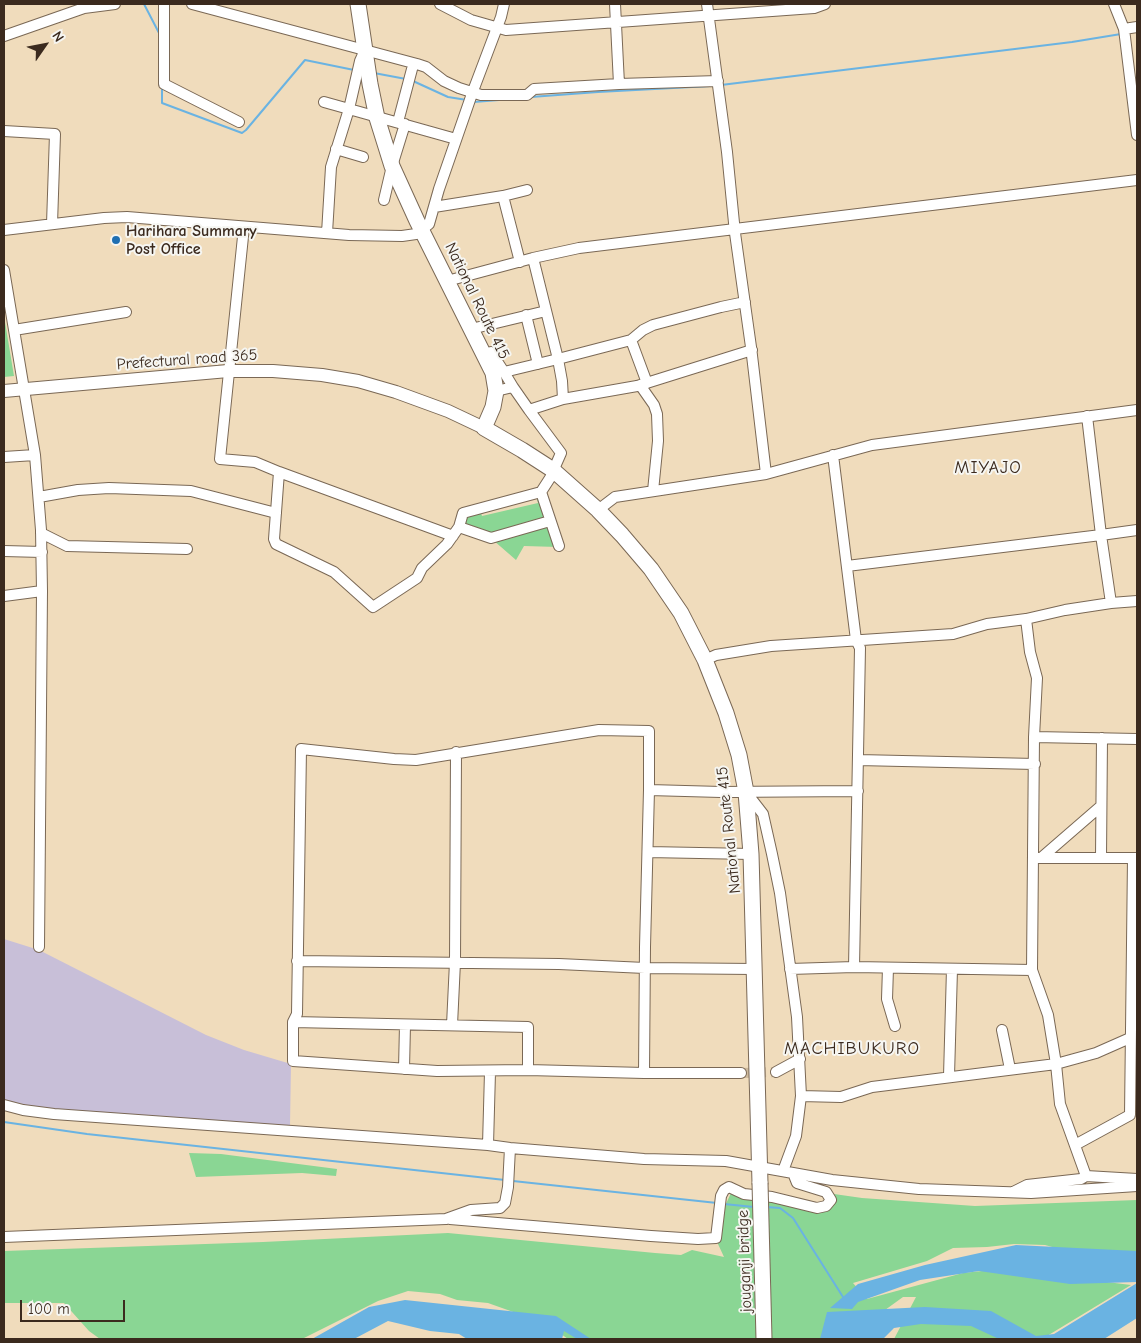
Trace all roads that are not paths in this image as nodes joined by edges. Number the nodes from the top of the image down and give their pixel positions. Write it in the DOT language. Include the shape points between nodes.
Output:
graph roads {
  1 [pos="115,4"];
  2 [pos="164,4"];
  3 [pos="192,4"];
  4 [pos="358,4"];
  5 [pos="440,4"];
  6 [pos="504,4"];
  7 [pos="615,4"];
  8 [pos="707,4"];
  9 [pos="826,4"];
  10 [pos="1114,4"];
  11 [pos="709,16"];
  12 [pos="615,22"];
  13 [pos="1137,27"];
  14 [pos="497,28"];
  15 [pos="1124,29"];
  16 [pos="4,36"];
  17 [pos="365,50"];
  18 [pos="412,69"];
  19 [pos="718,81"];
  20 [pos="619,84"];
  21 [pos="473,91"];
  22 [pos="324,102"];
  23 [pos="349,109"];
  24 [pos="377,118"];
  25 [pos="239,122"];
  26 [pos="401,123"];
  27 [pos="4,131"];
  28 [pos="1137,135"];
  29 [pos="456,139"];
  30 [pos="336,149"];
  31 [pos="363,157"];
  32 [pos="392,166"];
  33 [pos="1137,180"];
  34 [pos="527,190"];
  35 [pos="503,196"];
  36 [pos="384,200"];
  37 [pos="434,207"];
  38 [pos="52,224"];
  39 [pos="244,227"];
  40 [pos="734,229"];
  41 [pos="4,230"];
  42 [pos="422,231"];
  43 [pos="327,233"];
  44 [pos="533,258"];
  45 [pos="520,262"];
  46 [pos="4,270"];
  47 [pos="446,281"];
  48 [pos="745,302"];
  49 [pos="546,311"];
  50 [pos="126,312"];
  51 [pos="526,315"];
  52 [pos="471,329"];
  53 [pos="14,330"];
  54 [pos="631,340"];
  55 [pos="752,350"];
  56 [pos="484,354"];
  57 [pos="558,359"];
  58 [pos="538,364"];
  59 [pos="228,371"];
  60 [pos="504,372"];
  61 [pos="644,384"];
  62 [pos="513,387"];
  63 [pos="23,389"];
  64 [pos="4,391"];
  65 [pos="496,391"];
  66 [pos="563,399"];
  67 [pos="529,410"];
  68 [pos="1137,410"];
  69 [pos="1087,416"];
  70 [pos="484,428"];
  71 [pos="35,455"];
  72 [pos="833,455"];
  73 [pos="4,458"];
  74 [pos="553,470"];
  75 [pos="279,472"];
  76 [pos="766,474"];
  77 [pos="653,491"];
  78 [pos="541,492"];
  79 [pos="39,497"];
  80 [pos="598,510"];
  81 [pos="276,513"];
  82 [pos="550,521"];
  83 [pos="459,527"];
  84 [pos="1137,530"];
  85 [pos="41,533"];
  86 [pos="1101,535"];
  87 [pos="453,536"];
  88 [pos="559,546"];
  89 [pos="187,549"];
  90 [pos="4,551"];
  91 [pos="42,552"];
  92 [pos="847,566"];
  93 [pos="42,591"];
  94 [pos="4,596"];
  95 [pos="1137,601"];
  96 [pos="1111,603"];
  97 [pos="1026,619"];
  98 [pos="856,640"];
  99 [pos="705,660"];
  100 [pos="1034,737"];
  101 [pos="1102,738"];
  102 [pos="1137,739"];
  103 [pos="456,752"];
  104 [pos="858,760"];
  105 [pos="1035,764"];
  106 [pos="649,790"];
  107 [pos="858,791"];
  108 [pos="746,792"];
  109 [pos="1101,806"];
  110 [pos="648,852"];
  111 [pos="751,854"];
  112 [pos="1101,857"];
  113 [pos="1037,858"];
  114 [pos="1135,858"];
  115 [pos="39,947"];
  116 [pos="297,960"];
  117 [pos="455,962"];
  118 [pos="854,967"];
  119 [pos="644,968"];
  120 [pos="790,968"];
  121 [pos="888,968"];
  122 [pos="755,969"];
  123 [pos="952,969"];
  124 [pos="1032,970"];
  125 [pos="293,1022"];
  126 [pos="406,1025"];
  127 [pos="452,1025"];
  128 [pos="895,1026"];
  129 [pos="1002,1030"];
  130 [pos="1130,1038"];
  131 [pos="800,1059"];
  132 [pos="1056,1064"];
  133 [pos="1134,1065"];
  134 [pos="404,1069"];
  135 [pos="1010,1069"];
  136 [pos="528,1070"];
  137 [pos="490,1072"];
  138 [pos="741,1072"];
  139 [pos="776,1072"];
  140 [pos="644,1073"];
  141 [pos="950,1076"];
  142 [pos="802,1096"];
  143 [pos="4,1105"];
  144 [pos="1075,1144"];
  145 [pos="488,1145"];
  146 [pos="510,1148"];
  147 [pos="759,1166"];
  148 [pos="788,1172"];
  149 [pos="1086,1176"];
  150 [pos="1137,1179"];
  151 [pos="760,1183"];
  152 [pos="1137,1186"];
  153 [pos="1012,1192"];
  154 [pos="446,1219"];
  155 [pos="4,1237"];
  156 [pos="764,1339"];
  1 -- 16 [label="street" via="84,8"];
  2 -- 25 [label="street" via="164,84"];
  3 -- 17 [label="street"];
  4 -- 17 [label="highway, National Route 415"];
  5 -- 14 [label="street" via="471,20"];
  6 -- 14 [label="street"];
  7 -- 12 [label="street"];
  8 -- 11 [label="street"];
  9 -- 11 [label="street" via="814,8"];
  10 -- 15 [label="street"];
  11 -- 12 [label="street"];
  11 -- 19 [label="street"];
  12 -- 14 [label="street"];
  12 -- 20 [label="street"];
  13 -- 15 [label="street"];
  14 -- 21 [label="street"];
  15 -- 28 [label="street"];
  17 -- 21 [label="street" via="426,67 444,81"];
  17 -- 23 [label="street"];
  17 -- 24 [label="highway, National Route 415"];
  18 -- 26 [label="street"];
  19 -- 20 [label="street"];
  19 -- 40 [label="street"];
  20 -- 21 [label="street" via="534,89 528,94 481,94"];
  21 -- 29 [label="street"];
  22 -- 23 [label="street"];
  23 -- 24 [label="street"];
  23 -- 30 [label="street"];
  24 -- 26 [label="street"];
  24 -- 32 [label="highway, National Route 415"];
  26 -- 29 [label="street"];
  26 -- 32 [label="street"];
  27 -- 38 [label="street" via="54,134"];
  29 -- 37 [label="street"];
  30 -- 31 [label="street"];
  30 -- 43 [label="street" via="331,167"];
  32 -- 36 [label="street"];
  32 -- 42 [label="highway, National Route 415"];
  33 -- 40 [label="street"];
  34 -- 35 [label="street"];
  35 -- 37 [label="street"];
  35 -- 45 [label="street"];
  37 -- 42 [label="street" via="429,224"];
  38 -- 39 [label="street" via="128,217"];
  38 -- 41 [label="street"];
  39 -- 43 [label="street"];
  39 -- 59 [label="street"];
  40 -- 44 [label="street" via="579,248"];
  40 -- 48 [label="street"];
  42 -- 43 [label="street" via="402,236"];
  42 -- 47 [label="highway, National Route 415"];
  44 -- 45 [label="street"];
  44 -- 49 [label="street"];
  45 -- 47 [label="street"];
  46 -- 53 [label="street"];
  47 -- 52 [label="highway, National Route 415"];
  48 -- 54 [label="street" via="654,325"];
  48 -- 55 [label="street"];
  49 -- 51 [label="street"];
  49 -- 57 [label="street"];
  50 -- 53 [label="street"];
  51 -- 52 [label="street"];
  51 -- 58 [label="street"];
  52 -- 56 [label="highway, National Route 415"];
  53 -- 63 [label="street"];
  54 -- 57 [label="street"];
  54 -- 61 [label="street"];
  55 -- 61 [label="street"];
  55 -- 76 [label="street"];
  56 -- 60 [label="street" via="491,352"];
  56 -- 65 [label="highway, National Route 415" via="493,372"];
  57 -- 58 [label="street"];
  57 -- 66 [label="street"];
  58 -- 60 [label="street"];
  59 -- 63 [label="main road, Prefectural road 365"];
  59 -- 70 [label="main road, Prefectural road 365" via="273,371 358,381 448,411"];
  59 -- 75 [label="street" via="220,459 255,462"];
  60 -- 62 [label="street"];
  61 -- 66 [label="street"];
  61 -- 77 [label="street" via="656,414 658,441"];
  62 -- 65 [label="street"];
  62 -- 67 [label="street"];
  63 -- 64 [label="main road, Prefectural road 365"];
  63 -- 71 [label="street"];
  65 -- 70 [label="highway, National Route 415"];
  66 -- 67 [label="street"];
  67 -- 74 [label="street" via="561,453"];
  68 -- 69 [label="street"];
  69 -- 72 [label="street" via="872,444"];
  69 -- 86 [label="street"];
  70 -- 74 [label="highway, National Route 415"];
  71 -- 73 [label="street"];
  71 -- 79 [label="street"];
  72 -- 76 [label="street"];
  72 -- 92 [label="street"];
  74 -- 78 [label="street"];
  74 -- 80 [label="highway, National Route 415"];
  75 -- 81 [label="street"];
  75 -- 87 [label="street"];
  76 -- 77 [label="street"];
  77 -- 80 [label="street" via="615,497"];
  78 -- 82 [label="street"];
  78 -- 83 [label="street" via="462,513"];
  79 -- 81 [label="street" via="109,488 191,491"];
  79 -- 85 [label="street"];
  80 -- 99 [label="highway, National Route 415" via="651,569 681,614"];
  81 -- 87 [label="street" via="276,544 334,572 373,606 417,578 422,568"];
  82 -- 83 [label="street" via="491,538"];
  82 -- 88 [label="street"];
  83 -- 87 [label="street"];
  84 -- 86 [label="street"];
  85 -- 89 [label="street" via="67,546"];
  85 -- 91 [label="street"];
  86 -- 92 [label="street"];
  86 -- 96 [label="street"];
  90 -- 91 [label="street"];
  91 -- 93 [label="street"];
  92 -- 98 [label="street"];
  93 -- 94 [label="street"];
  93 -- 115 [label="street"];
  95 -- 96 [label="street"];
  96 -- 97 [label="street"];
  97 -- 98 [label="street" via="987,624 953,634"];
  97 -- 100 [label="street" via="1037,678"];
  98 -- 99 [label="street" via="771,646 716,655"];
  98 -- 104 [label="street" via="860,648"];
  99 -- 108 [label="highway, National Route 415" via="726,713"];
  100 -- 101 [label="street"];
  100 -- 105 [label="street"];
  101 -- 102 [label="street"];
  101 -- 109 [label="street"];
  103 -- 106 [label="street" via="599,730 649,731"];
  103 -- 116 [label="street" via="416,760 394,760 301,749"];
  103 -- 117 [label="street"];
  104 -- 105 [label="street"];
  104 -- 107 [label="street"];
  105 -- 113 [label="street"];
  106 -- 108 [label="street"];
  106 -- 110 [label="street"];
  107 -- 108 [label="street"];
  107 -- 118 [label="street"];
  108 -- 111 [label="highway, National Route 415"];
  108 -- 120 [label="street" via="763,814 780,893"];
  109 -- 112 [label="street"];
  109 -- 113 [label="street"];
  110 -- 111 [label="street"];
  110 -- 119 [label="street"];
  111 -- 122 [label="highway, National Route 415"];
  112 -- 113 [label="street"];
  112 -- 114 [label="street"];
  113 -- 124 [label="street"];
  114 -- 130 [label="street"];
  116 -- 117 [label="street"];
  116 -- 125 [label="street" via="297,1014"];
  117 -- 119 [label="street"];
  117 -- 127 [label="street"];
  118 -- 120 [label="street"];
  118 -- 121 [label="street"];
  119 -- 122 [label="street"];
  119 -- 140 [label="street"];
  120 -- 131 [label="street"];
  121 -- 123 [label="street"];
  121 -- 128 [label="street" via="888,998"];
  122 -- 147 [label="highway, National Route 415"];
  123 -- 124 [label="street"];
  123 -- 141 [label="street"];
  124 -- 132 [label="street" via="1048,1014"];
  125 -- 126 [label="street"];
  125 -- 134 [label="street" via="292,1061"];
  126 -- 127 [label="street"];
  126 -- 134 [label="street"];
  127 -- 136 [label="street" via="528,1027"];
  129 -- 135 [label="street"];
  130 -- 132 [label="street" via="1096,1053"];
  130 -- 133 [label="street"];
  131 -- 139 [label="street"];
  131 -- 142 [label="street"];
  132 -- 135 [label="street"];
  132 -- 144 [label="street" via="1060,1104"];
  133 -- 144 [label="street" via="1130,1115"];
  134 -- 137 [label="street"];
  135 -- 141 [label="street"];
  136 -- 137 [label="street"];
  136 -- 140 [label="street"];
  137 -- 145 [label="street"];
  138 -- 140 [label="street"];
  141 -- 142 [label="street" via="872,1087 840,1097"];
  142 -- 148 [label="street"];
  143 -- 145 [label="street" via="54,1114"];
  144 -- 149 [label="street"];
  145 -- 146 [label="street"];
  146 -- 147 [label="street"];
  146 -- 154 [label="street" via="505,1203 500,1208 471,1210"];
  147 -- 148 [label="street"];
  147 -- 151 [label="highway, National Route 415"];
  148 -- 153 [label="street" via="919,1189"];
  148 -- 154 [label="street" via="797,1183 826,1192 831,1200 826,1206 817,1208 744,1194 729,1187 721,1196 716,1238 651,1236"];
  149 -- 150 [label="street"];
  149 -- 153 [label="street" via="1026,1186"];
  151 -- 156 [label="highway, jouganji bridge, bridge"];
  152 -- 153 [label="street" via="1092,1191"];
  154 -- 155 [label="street"];
}
